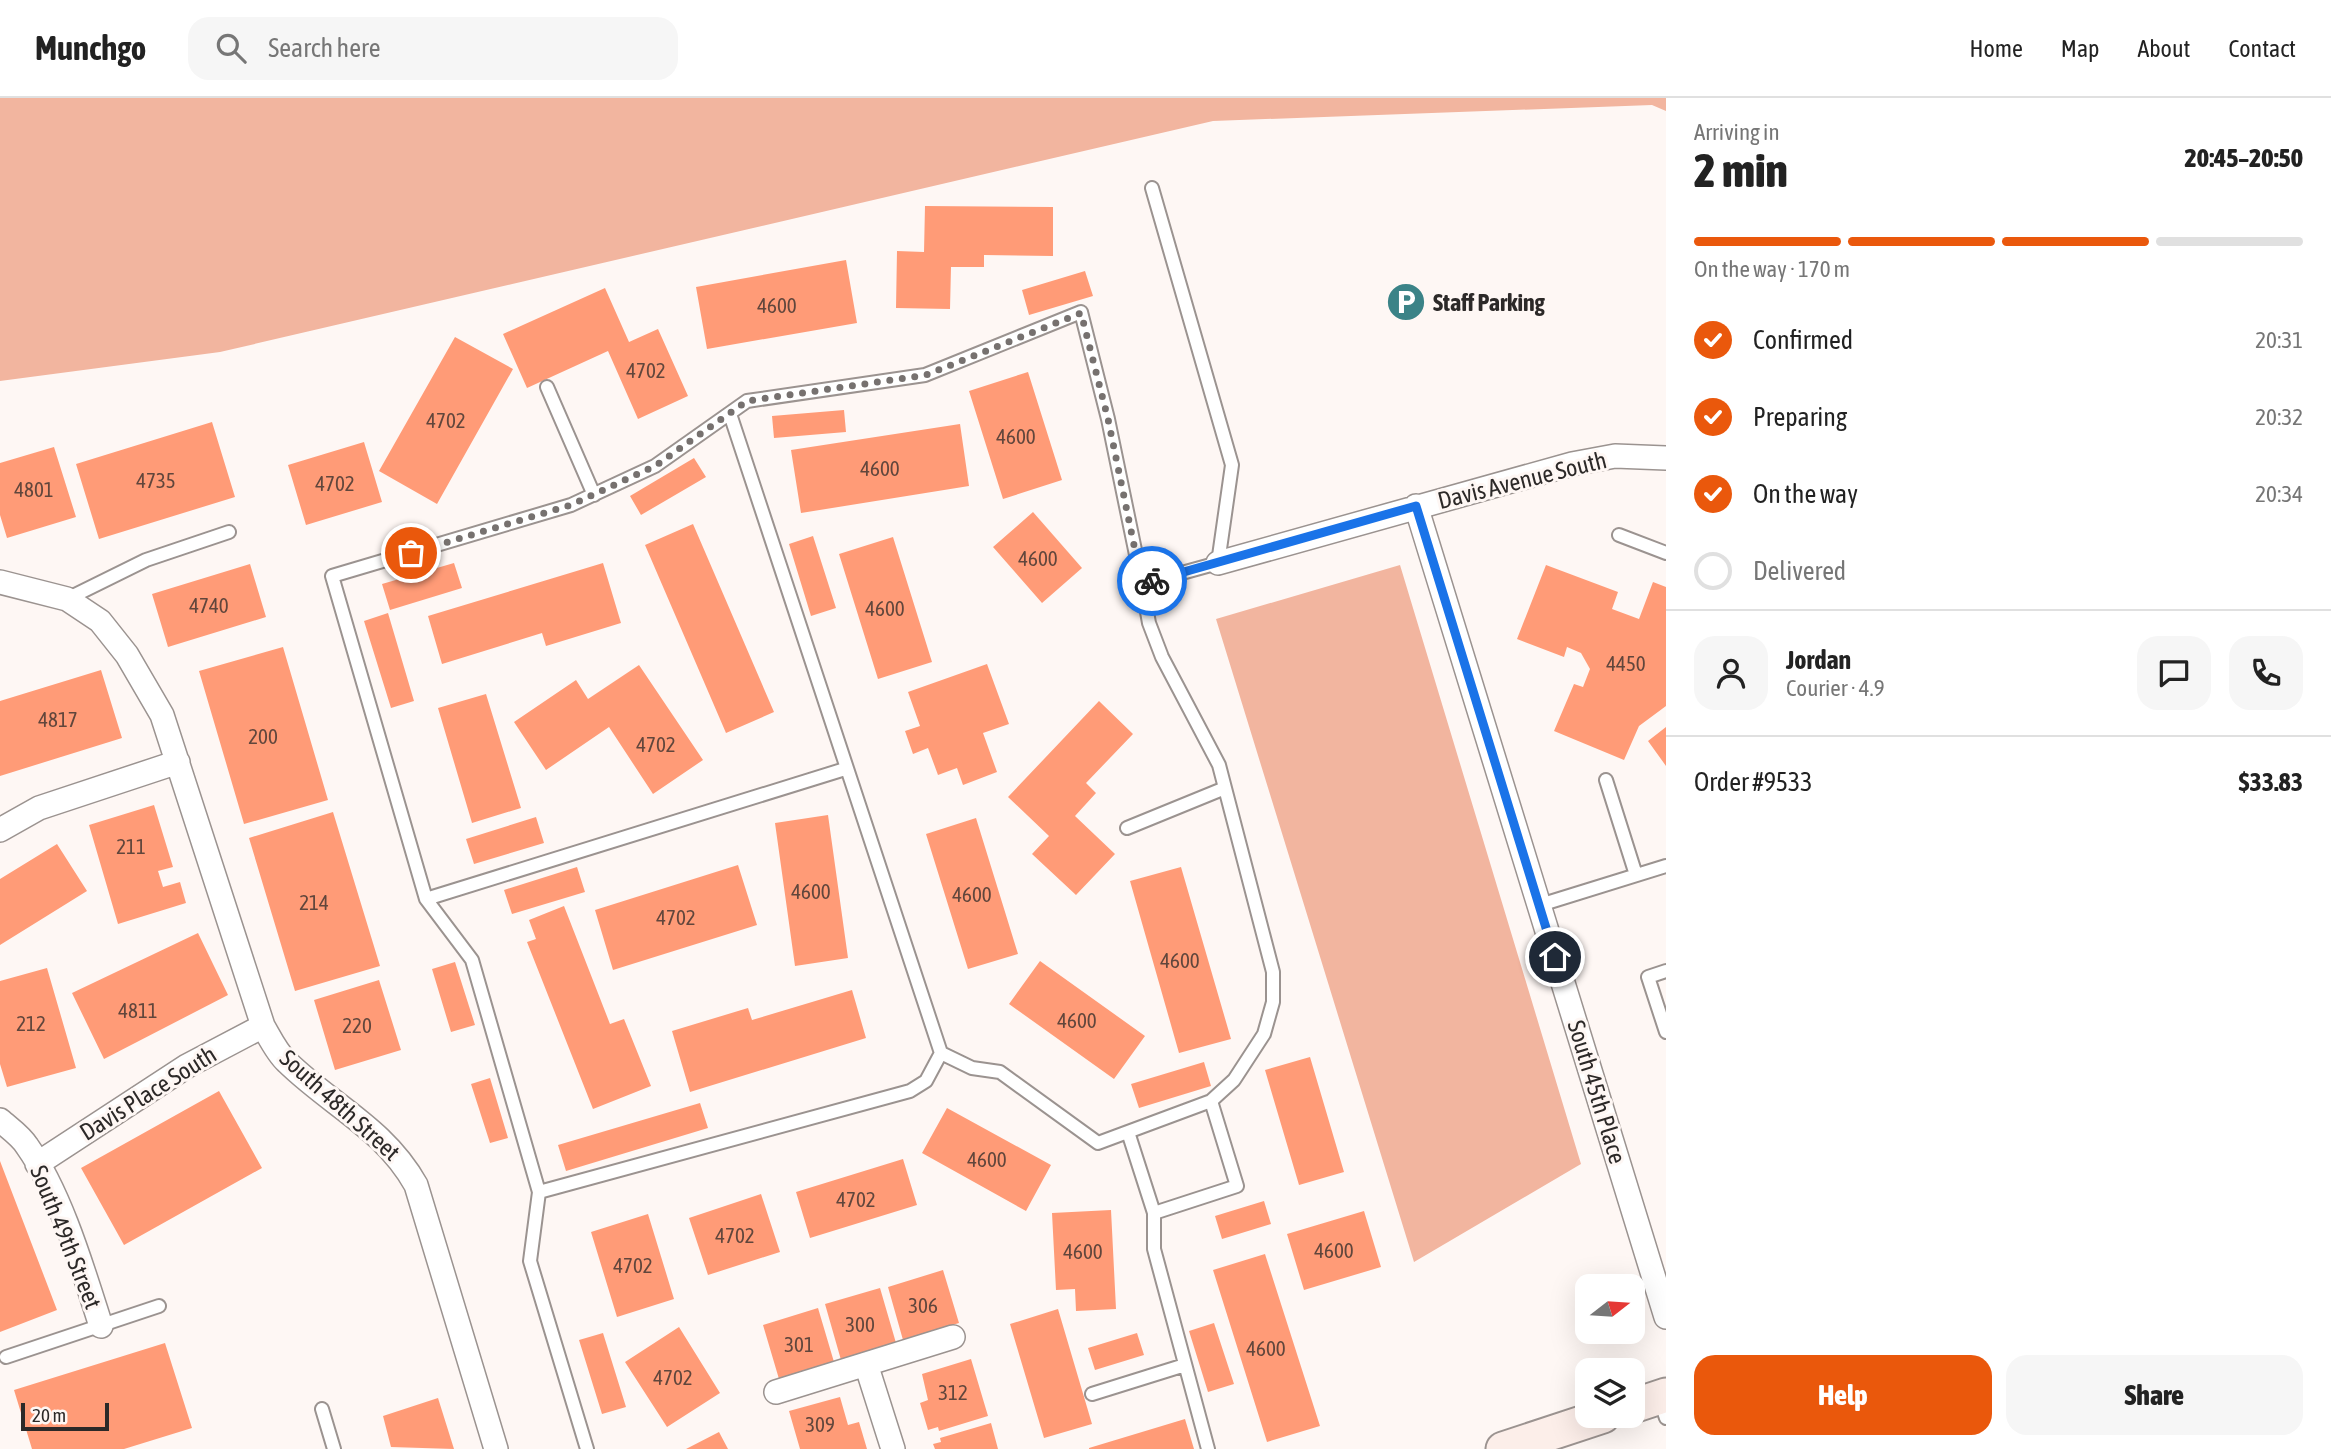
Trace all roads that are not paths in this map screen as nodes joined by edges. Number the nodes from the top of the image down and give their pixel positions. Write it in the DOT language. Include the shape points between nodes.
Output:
graph roads {
  1 [pos="1152,188"];
  2 [pos="547,387"];
  3 [pos="730,414"];
  4 [pos="1666,458"];
  5 [pos="594,495"];
  6 [pos="1416,506"];
  7 [pos="229,532"];
  8 [pos="1619,535"];
  9 [pos="1666,553"];
  10 [pos="1218,563"];
  11 [pos="0,582"];
  12 [pos="1142,584"];
  13 [pos="67,599"];
  14 [pos="178,762"];
  15 [pos="845,769"];
  16 [pos="1606,780"];
  17 [pos="1225,788"];
  18 [pos="1127,828"];
  19 [pos="0,830"];
  20 [pos="1666,866"];
  21 [pos="1636,875"];
  22 [pos="426,899"];
  23 [pos="1539,905"];
  24 [pos="1666,971"];
  25 [pos="263,1026"];
  26 [pos="1666,1032"];
  27 [pos="941,1053"];
  28 [pos="1211,1101"];
  29 [pos="0,1120"];
  30 [pos="1128,1132"];
  31 [pos="37,1164"];
  32 [pos="539,1192"];
  33 [pos="1154,1213"];
  34 [pos="159,1306"];
  35 [pos="1666,1317"];
  36 [pos="101,1326"];
  37 [pos="953,1337"];
  38 [pos="6,1357"];
  39 [pos="866,1364"];
  40 [pos="1185,1365"];
  41 [pos="776,1392"];
  42 [pos="1092,1394"];
  43 [pos="322,1409"];
  44 [pos="1575,1425"];
  45 [pos="334,1449"];
  46 [pos="496,1449"];
  47 [pos="587,1449"];
  48 [pos="893,1449"];
  49 [pos="1208,1449"];
  50 [pos="1503,1449"];
  1 -- 10 [label="lane" via="1232,465"];
  2 -- 5 [label="lane"];
  3 -- 5 [label="lane" via="655,466"];
  3 -- 12 [label="lane" via="747,401 926,375 1081,313"];
  3 -- 15 [label="lane"];
  4 -- 6 [label="street, Davis Avenue South" via="1615,456 1572,464"];
  5 -- 22 [label="lane" via="332,576"];
  6 -- 10 [label="street, Davis Avenue South"];
  6 -- 23 [label="street, South 45th Place"];
  7 -- 13 [label="lane" via="146,560"];
  8 -- 9 [label="lane"];
  10 -- 12 [label="lane"];
  11 -- 13 [label="street, South 48th Street"];
  12 -- 17 [label="lane" via="1149,623 1162,657 1219,765"];
  13 -- 14 [label="street, South 48th Street" via="100,621 127,655 162,715"];
  14 -- 19 [label="street" via="39,808"];
  14 -- 25 [label="street, South 48th Street"];
  15 -- 22 [label="lane"];
  15 -- 27 [label="lane"];
  16 -- 21 [label="lane"];
  17 -- 18 [label="lane"];
  17 -- 28 [label="lane" via="1273,972 1273,1002 1264,1034 1234,1080"];
  20 -- 21 [label="lane"];
  21 -- 23 [label="lane"];
  22 -- 32 [label="lane" via="472,960"];
  23 -- 35 [label="street, South 45th Place"];
  24 -- 26 [label="lane" via="1648,977"];
  25 -- 31 [label="street, Davis Place South" via="187,1066"];
  25 -- 46 [label="street, South 48th Street" via="284,1060 333,1103 365,1123 403,1162 416,1185"];
  27 -- 30 [label="lane" via="972,1068 1000,1072 1098,1143"];
  27 -- 32 [label="lane" via="926,1081 910,1091"];
  28 -- 30 [label="lane"];
  28 -- 33 [label="lane" via="1237,1186"];
  29 -- 31 [label="street, South 49th Street" via="27,1144"];
  30 -- 33 [label="lane"];
  31 -- 36 [label="street, South 49th Street" via="83,1269"];
  32 -- 47 [label="lane" via="530,1261"];
  33 -- 40 [label="lane" via="1154,1249"];
  34 -- 36 [label="lane"];
  36 -- 38 [label="lane"];
  37 -- 39 [label="street"];
  39 -- 41 [label="street"];
  39 -- 48 [label="street"];
  40 -- 42 [label="lane"];
  40 -- 49 [label="lane"];
  43 -- 45 [label="lane"];
  44 -- 50 [label="street"];
}
